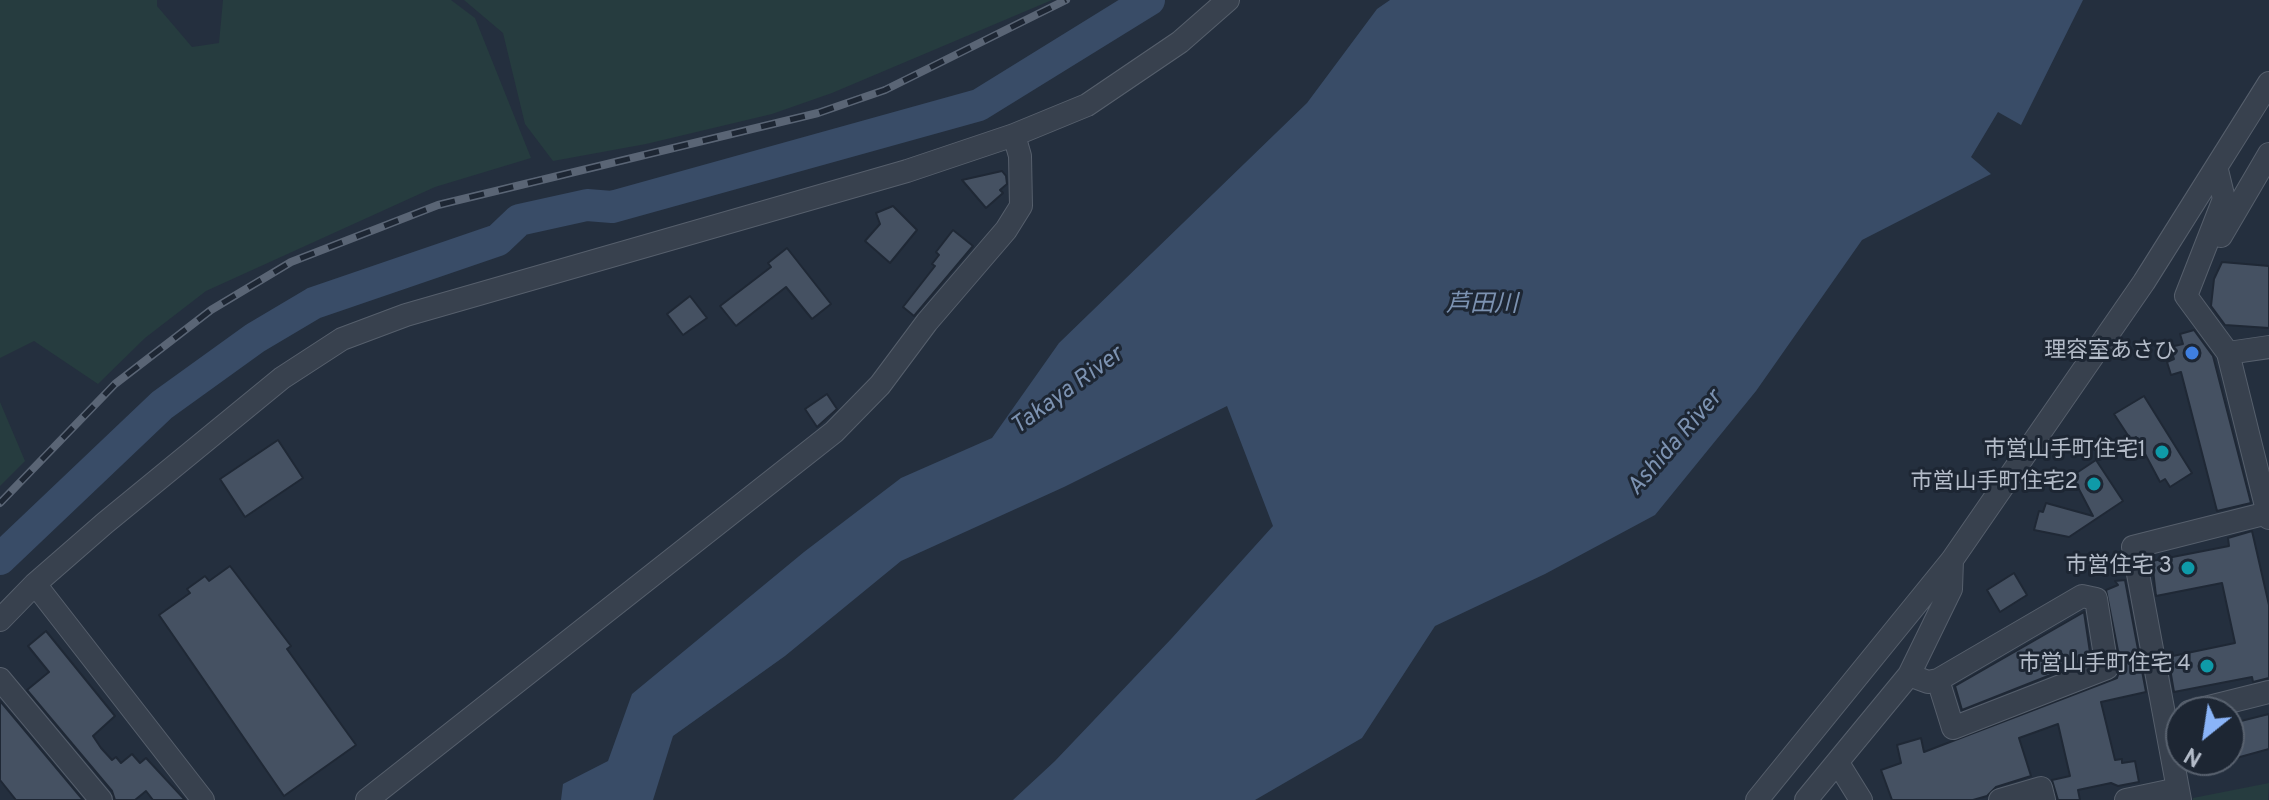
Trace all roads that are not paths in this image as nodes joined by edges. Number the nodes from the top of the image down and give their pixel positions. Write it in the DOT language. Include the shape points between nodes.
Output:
graph roads {
  1 [pos="1228,0"];
  2 [pos="2269,83"];
  3 [pos="1014,135"];
  4 [pos="2269,154"];
  5 [pos="2217,170"];
  6 [pos="2186,296"];
  7 [pos="2269,347"];
  8 [pos="2228,353"];
  9 [pos="2263,464"];
  10 [pos="2268,515"];
  11 [pos="1952,560"];
  12 [pos="35,584"];
  13 [pos="0,620"];
  14 [pos="1909,675"];
  15 [pos="0,679"];
  16 [pos="1938,680"];
  17 [pos="2269,692"];
  18 [pos="2169,696"];
  19 [pos="2245,698"];
  20 [pos="1838,763"];
  21 [pos="2179,795"];
  22 [pos="101,800"];
  23 [pos="203,800"];
  24 [pos="367,800"];
  25 [pos="1757,800"];
  26 [pos="1806,800"];
  27 [pos="1861,800"];
  28 [pos="2000,800"];
  29 [pos="2044,800"];
  30 [pos="2126,800"];
  1 -- 3 [label="street" via="1180,42 1087,105"];
  2 -- 5 [label="street"];
  3 -- 12 [label="street" via="907,171 406,315 342,339 282,378"];
  3 -- 24 [label="street" via="1021,206 880,385 834,432"];
  4 -- 6 [label="street"];
  5 -- 6 [label="street" via="2224,199"];
  5 -- 11 [label="street"];
  6 -- 8 [label="street"];
  7 -- 8 [label="street"];
  8 -- 9 [label="street"];
  9 -- 10 [label="street"];
  10 -- 18 [label="street" via="2133,547"];
  11 -- 14 [label="street" via="1951,589"];
  11 -- 25 [label="street"];
  12 -- 13 [label="street"];
  12 -- 23 [label="street"];
  14 -- 16 [label="street"];
  14 -- 20 [label="street"];
  15 -- 22 [label="street"];
  16 -- 16 [label="street" via="2082,596 2096,599 2107,668 1953,728"];
  17 -- 19 [label="street"];
  20 -- 26 [label="street"];
  20 -- 27 [label="street"];
  21 -- 30 [label="street"];
  28 -- 29 [label="street" via="2041,788"];
}
